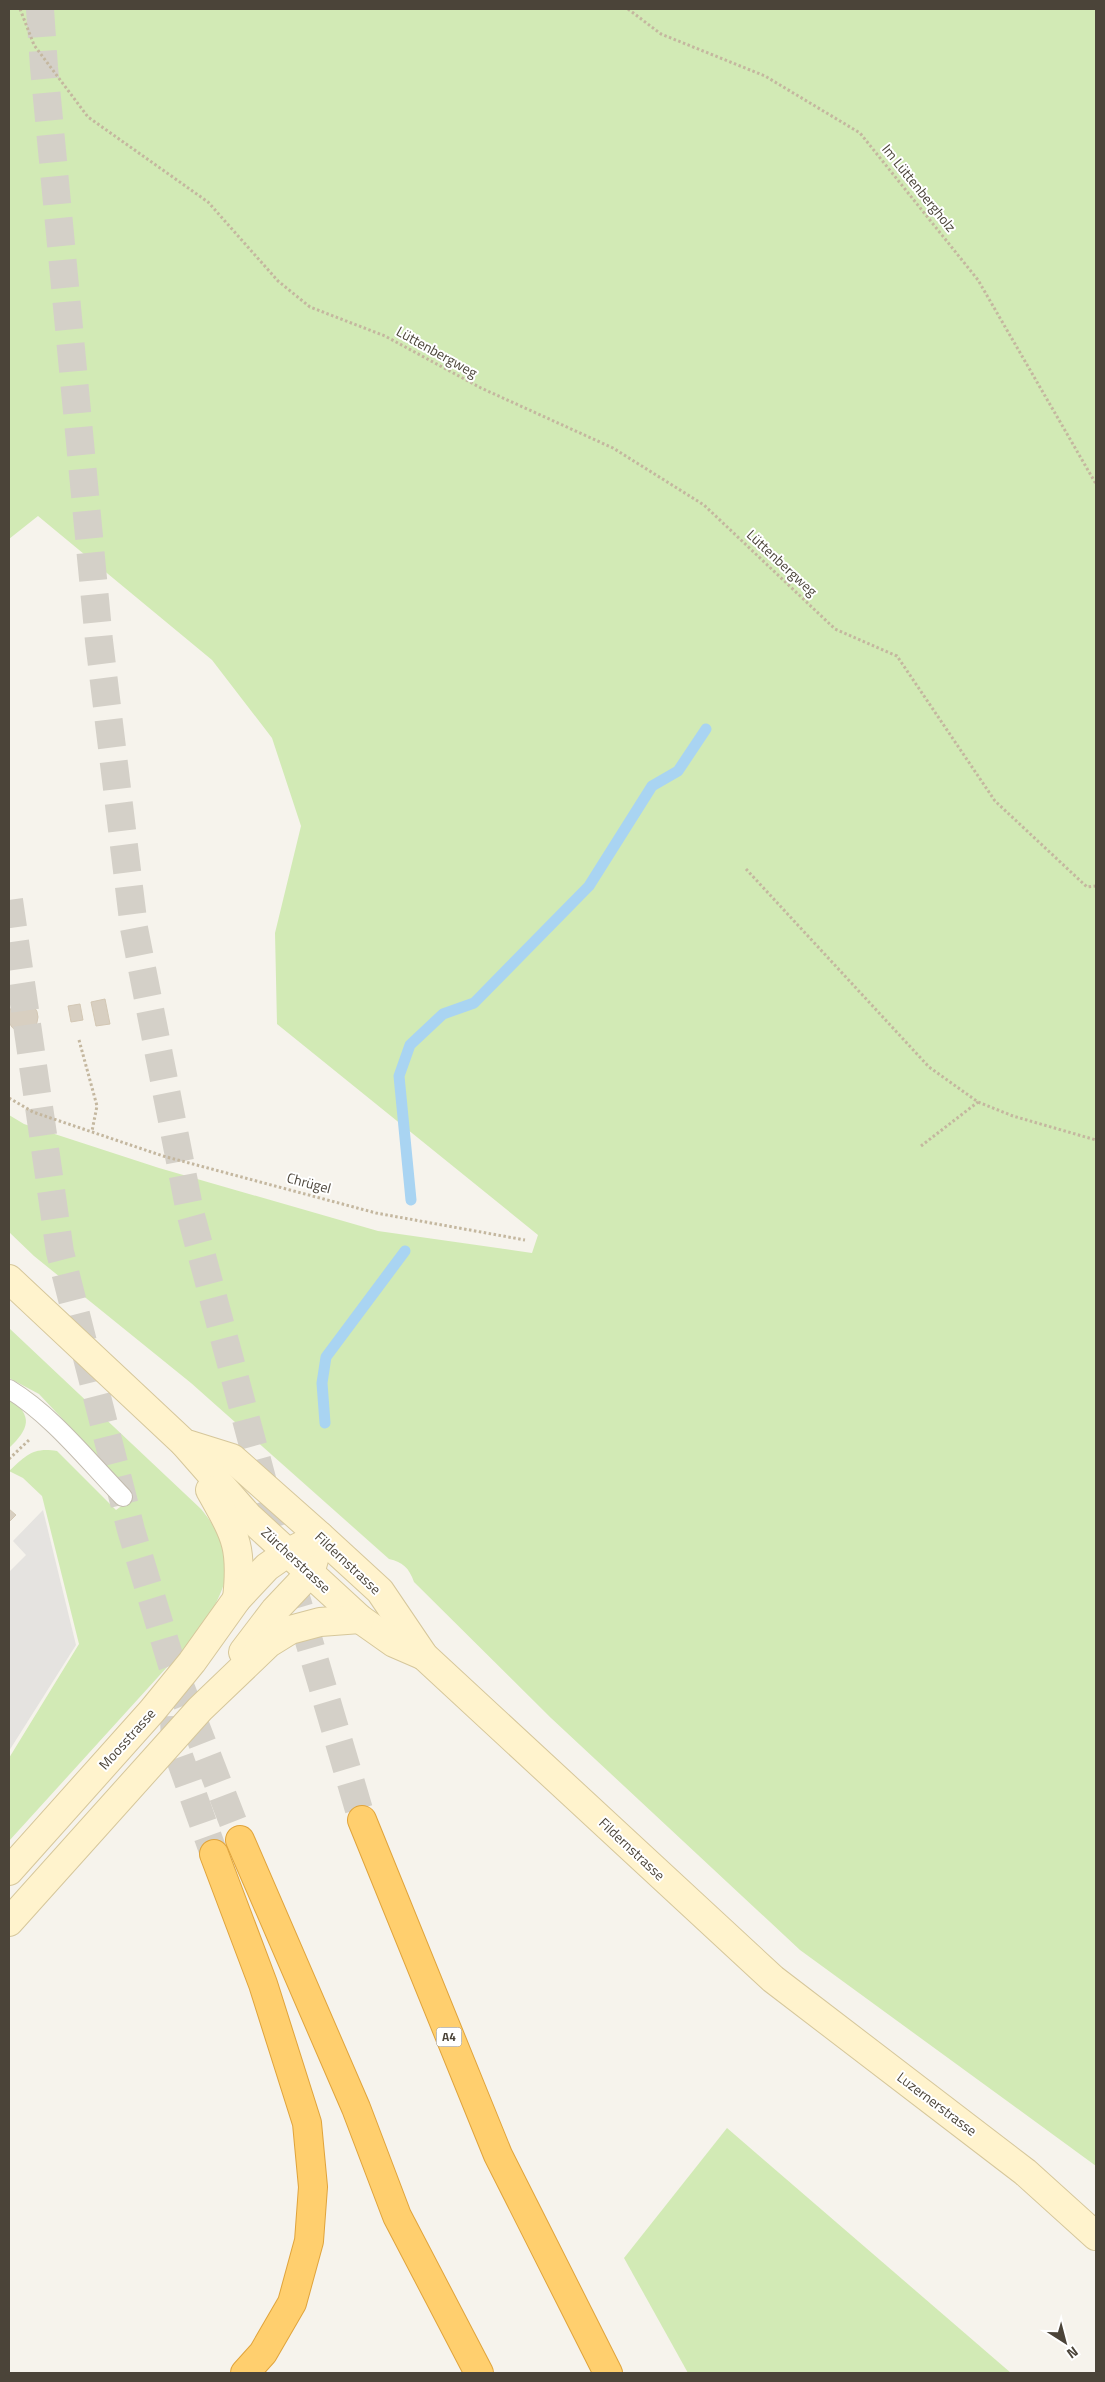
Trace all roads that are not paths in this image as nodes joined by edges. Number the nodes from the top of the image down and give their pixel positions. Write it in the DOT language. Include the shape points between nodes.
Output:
graph roads {
  1 [pos="9,1279"];
  2 [pos="9,1389"];
  3 [pos="184,1443"];
  4 [pos="123,1498"];
  5 [pos="320,1536"];
  6 [pos="287,1553"];
  7 [pos="310,1573"];
  8 [pos="237,1599"];
  9 [pos="360,1619"];
  10 [pos="424,1656"];
  11 [pos="200,1709"];
  12 [pos="362,1820"];
  13 [pos="240,1840"];
  14 [pos="214,1854"];
  15 [pos="9,1871"];
  16 [pos="9,1922"];
  17 [pos="773,1979"];
  18 [pos="1096,2236"];
  19 [pos="245,2373"];
  20 [pos="479,2373"];
  21 [pos="608,2373"];
  1 -- 3 [label="main road, Fildernstrasse"];
  2 -- 4 [label="lane" via="30,1402 50,1421"];
  3 -- 5 [label="main road, Fildernstrasse" via="232,1458"];
  3 -- 6 [label="main road, Zürcherstrasse" via="248,1516"];
  3 -- 8 [label="main road" via="232,1528 240,1563"];
  5 -- 6 [label="main road, Moosstrasse"];
  5 -- 7 [label="main road"];
  5 -- 10 [label="main road, Fildernstrasse" via="380,1591"];
  6 -- 7 [label="main road, Zürcherstrasse"];
  6 -- 8 [label="main road, Moosstrasse" via="267,1567"];
  7 -- 9 [label="main road, Zürcherstrasse"];
  7 -- 11 [label="main road" via="275,1610"];
  8 -- 15 [label="main road, Moosstrasse" via="152,1711"];
  9 -- 10 [label="main road, Zürcherstrasse" via="394,1642"];
  9 -- 11 [label="main road" via="320,1622 290,1630 269,1643"];
  10 -- 17 [label="main road, Fildernstrasse"];
  11 -- 16 [label="main road"];
  12 -- 21 [label="highway, A4" via="498,2155"];
  13 -- 20 [label="highway" via="356,2108 398,2216"];
  14 -- 19 [label="highway" via="263,1984 308,2123 313,2187 310,2240 292,2303 263,2353"];
  17 -- 18 [label="main road, Luzernerstrasse" via="1026,2172"];
}
